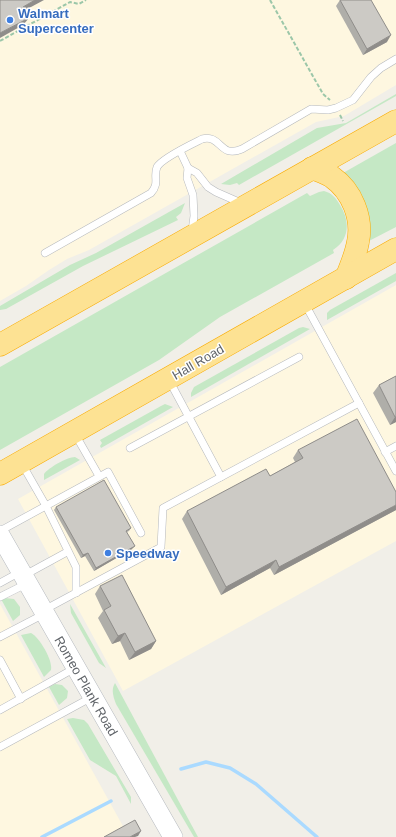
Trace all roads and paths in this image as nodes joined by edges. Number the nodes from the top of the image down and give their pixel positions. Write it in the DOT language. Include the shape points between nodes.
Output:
graph roads {
  1 [pos="86,0"];
  2 [pos="270,0"];
  3 [pos="0,41"];
  4 [pos="396,59"];
  5 [pos="330,101"];
  6 [pos="340,115"];
  7 [pos="343,121"];
  8 [pos="396,121"];
  9 [pos="180,151"];
  10 [pos="188,168"];
  11 [pos="312,168"];
  12 [pos="247,205"];
  13 [pos="191,237"];
  14 [pos="396,249"];
  15 [pos="45,253"];
  16 [pos="346,278"];
  17 [pos="304,302"];
  18 [pos="0,345"];
  19 [pos="299,357"];
  20 [pos="168,378"];
  21 [pos="359,403"];
  22 [pos="188,417"];
  23 [pos="74,432"];
  24 [pos="396,446"];
  25 [pos="130,448"];
  26 [pos="386,452"];
  27 [pos="21,462"];
  28 [pos="396,471"];
  29 [pos="0,474"];
  30 [pos="99,476"];
  31 [pos="220,477"];
  32 [pos="46,506"];
  33 [pos="0,531"];
  34 [pos="141,533"];
  35 [pos="0,536"];
  36 [pos="67,552"];
  37 [pos="23,577"];
  38 [pos="0,583"];
  39 [pos="76,593"];
  40 [pos="0,597"];
  41 [pos="43,612"];
  42 [pos="0,638"];
  43 [pos="0,660"];
  44 [pos="75,668"];
  45 [pos="92,697"];
  46 [pos="20,699"];
  47 [pos="0,710"];
  48 [pos="0,747"];
  49 [pos="173,837"];
  1 -- 3 [label="path" via="79,4 70,2"];
  2 -- 5 [label="path" via="323,94"];
  4 -- 9 [label="lane" via="371,77 353,100 328,110 312,110 237,151 226,151 215,141 206,138"];
  6 -- 7 [label="path"];
  8 -- 11 [label="highway"];
  9 -- 10 [label="lane"];
  9 -- 15 [label="lane" via="159,163 156,172 157,184 151,193"];
  10 -- 12 [label="lane" via="197,173 208,187"];
  10 -- 13 [label="lane" via="187,178 194,204"];
  11 -- 12 [label="highway"];
  11 -- 16 [label="highway" via="339,183 358,214 359,241"];
  12 -- 13 [label="highway"];
  13 -- 18 [label="highway"];
  14 -- 16 [label="highway, Hall Road"];
  16 -- 17 [label="highway, Hall Road"];
  17 -- 20 [label="highway, Hall Road"];
  17 -- 21 [label="lane"];
  19 -- 22 [label="lane"];
  20 -- 22 [label="lane"];
  20 -- 23 [label="highway, Hall Road"];
  21 -- 26 [label="lane"];
  21 -- 31 [label="lane"];
  22 -- 25 [label="lane"];
  22 -- 31 [label="lane"];
  23 -- 27 [label="highway, Hall Road"];
  23 -- 30 [label="lane"];
  24 -- 26 [label="lane"];
  26 -- 28 [label="lane"];
  27 -- 29 [label="highway, Hall Road"];
  27 -- 32 [label="lane"];
  30 -- 32 [label="lane"];
  30 -- 34 [label="lane" via="108,472"];
  31 -- 39 [label="lane" via="163,508 161,547"];
  32 -- 33 [label="lane"];
  32 -- 36 [label="lane"];
  35 -- 37 [label="main road, Romeo Plank Road"];
  36 -- 37 [label="lane"];
  36 -- 39 [label="lane" via="76,567"];
  37 -- 38 [label="lane"];
  37 -- 40 [label="lane"];
  37 -- 41 [label="main road, Romeo Plank Road"];
  39 -- 41 [label="lane"];
  41 -- 42 [label="lane"];
  41 -- 44 [label="main road, Romeo Plank Road"];
  43 -- 46 [label="lane"];
  44 -- 45 [label="main road, Romeo Plank Road"];
  44 -- 46 [label="lane"];
  45 -- 48 [label="lane"];
  45 -- 49 [label="main road, Romeo Plank Road"];
  46 -- 47 [label="lane"];
}
